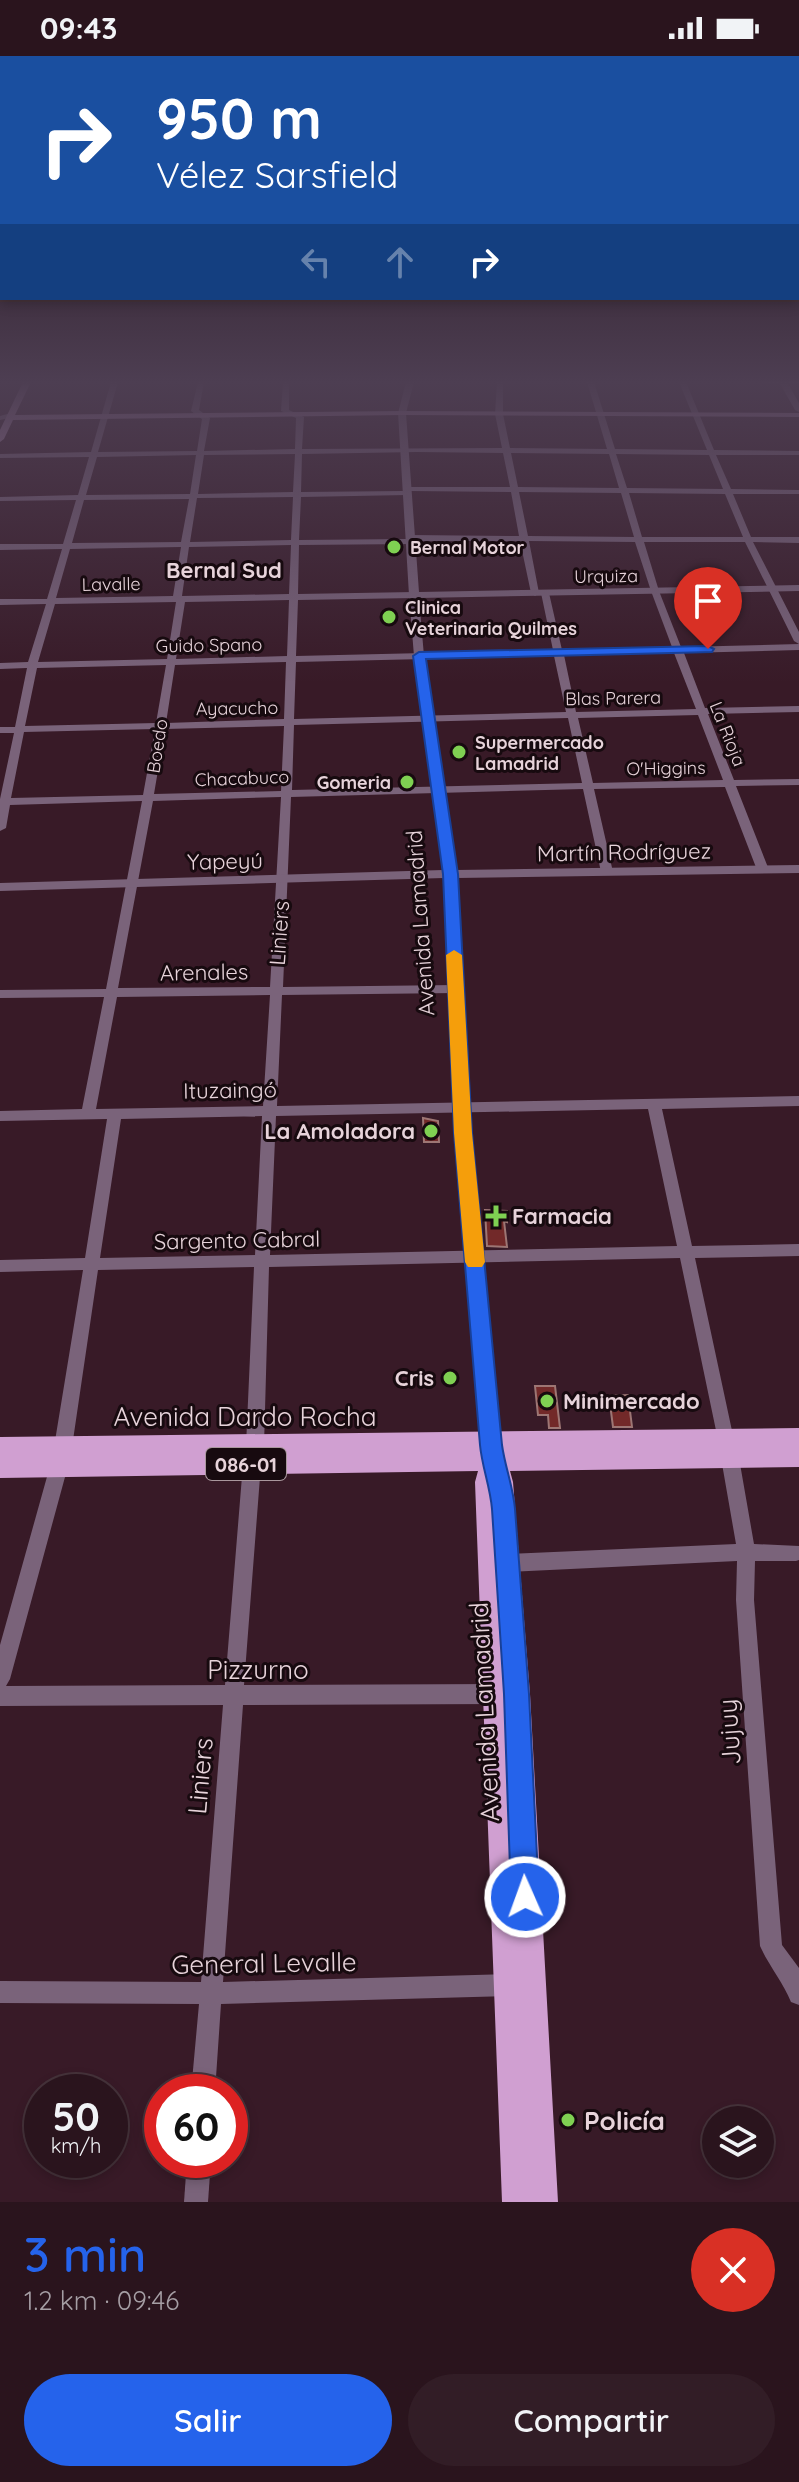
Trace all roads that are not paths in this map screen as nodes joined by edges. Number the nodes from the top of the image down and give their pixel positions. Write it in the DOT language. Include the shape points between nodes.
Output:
graph roads {
  1 [pos="86,482"];
  2 [pos="196,482"];
  3 [pos="298,482"];
  4 [pos="407,482"];
  5 [pos="513,482"];
  6 [pos="619,482"];
  7 [pos="724,482"];
  8 [pos="514,490"];
  9 [pos="407,491"];
  10 [pos="622,491"];
  11 [pos="728,492"];
  12 [pos="799,492"];
  13 [pos="298,495"];
  14 [pos="194,496"];
  15 [pos="81,498"];
  16 [pos="0,499"];
  17 [pos="525,539"];
  18 [pos="637,539"];
  19 [pos="411,540"];
  20 [pos="748,540"];
  21 [pos="799,540"];
  22 [pos="297,542"];
  23 [pos="185,544"];
  24 [pos="66,546"];
  25 [pos="0,547"];
  26 [pos="799,588"];
  27 [pos="771,589"];
  28 [pos="655,591"];
  29 [pos="540,593"];
  30 [pos="414,595"];
  31 [pos="293,597"];
  32 [pos="179,599"];
  33 [pos="50,601"];
  34 [pos="0,602"];
  35 [pos="799,644"];
  36 [pos="677,650"];
  37 [pos="559,653"];
  38 [pos="419,656"];
  39 [pos="291,659"];
  40 [pos="170,662"];
  41 [pos="33,665"];
  42 [pos="0,666"];
  43 [pos="799,709"];
  44 [pos="701,712"];
  45 [pos="574,715"];
  46 [pos="427,718"];
  47 [pos="288,723"];
  48 [pos="160,726"];
  49 [pos="20,729"];
  50 [pos="0,730"];
  51 [pos="799,782"];
  52 [pos="730,784"];
  53 [pos="588,787"];
  54 [pos="437,789"];
  55 [pos="287,795"];
  56 [pos="148,798"];
  57 [pos="3,802"];
  58 [pos="0,828"];
  59 [pos="799,869"];
  60 [pos="763,870"];
  61 [pos="607,872"];
  62 [pos="450,874"];
  63 [pos="282,880"];
  64 [pos="131,882"];
  65 [pos="0,887"];
  66 [pos="456,989"];
  67 [pos="275,991"];
  68 [pos="111,993"];
  69 [pos="0,994"];
  70 [pos="799,1101"];
  71 [pos="654,1103"];
  72 [pos="461,1107"];
  73 [pos="269,1111"];
  74 [pos="115,1114"];
  75 [pos="88,1115"];
  76 [pos="0,1116"];
  77 [pos="799,1250"];
  78 [pos="684,1254"];
  79 [pos="474,1258"];
  80 [pos="260,1262"];
  81 [pos="91,1265"];
  82 [pos="0,1266"];
  83 [pos="799,1439"];
  84 [pos="0,1448"];
  85 [pos="728,1449"];
  86 [pos="492,1453"];
  87 [pos="254,1455"];
  88 [pos="61,1456"];
  89 [pos="799,1456"];
  90 [pos="0,1467"];
  91 [pos="746,1552"];
  92 [pos="796,1553"];
  93 [pos="507,1563"];
  94 [pos="0,1679"];
  95 [pos="507,1694"];
  96 [pos="235,1695"];
  97 [pos="0,1696"];
  98 [pos="519,1985"];
  99 [pos="0,1992"];
  100 [pos="210,1993"];
  101 [pos="799,1994"];
  102 [pos="204,2074"];
  103 [pos="198,2178"];
  104 [pos="196,2202"];
  105 [pos="519,2202"];
  106 [pos="541,2202"];
  1 -- 15 [label="street"];
  2 -- 14 [label="street, Boedo"];
  3 -- 13 [label="street, Liniers"];
  4 -- 9 [label="street, Avenida Lamadrid"];
  5 -- 8 [label="street"];
  6 -- 10 [label="street, La Rioja"];
  7 -- 11 [label="street"];
  8 -- 9 [label="street"];
  8 -- 10 [label="street"];
  8 -- 17 [label="street"];
  9 -- 13 [label="street"];
  9 -- 19 [label="street, Avenida Lamadrid"];
  10 -- 11 [label="street"];
  10 -- 18 [label="street, La Rioja"];
  11 -- 12 [label="street"];
  11 -- 20 [label="street"];
  13 -- 14 [label="street"];
  13 -- 22 [label="street, Liniers"];
  14 -- 15 [label="street"];
  14 -- 23 [label="street, Boedo"];
  15 -- 16 [label="street"];
  15 -- 24 [label="street"];
  17 -- 18 [label="street"];
  17 -- 19 [label="street"];
  17 -- 29 [label="street"];
  18 -- 20 [label="street"];
  18 -- 28 [label="street, La Rioja"];
  19 -- 22 [label="street"];
  19 -- 30 [label="street, Avenida Lamadrid"];
  20 -- 21 [label="street"];
  20 -- 27 [label="street"];
  22 -- 23 [label="street"];
  22 -- 31 [label="street, Liniers"];
  23 -- 24 [label="street"];
  23 -- 32 [label="street, Boedo"];
  24 -- 25 [label="street"];
  24 -- 33 [label="street"];
  26 -- 27 [label="street, Urquiza"];
  27 -- 28 [label="street, Urquiza"];
  27 -- 35 [label="street"];
  28 -- 29 [label="street, Urquiza"];
  28 -- 36 [label="street, La Rioja"];
  29 -- 30 [label="street, Urquiza"];
  29 -- 37 [label="street"];
  30 -- 31 [label="street, Lavalle"];
  30 -- 38 [label="street, Avenida Lamadrid"];
  31 -- 32 [label="street, Lavalle"];
  31 -- 39 [label="street, Liniers"];
  32 -- 33 [label="street, Lavalle"];
  32 -- 40 [label="street, Boedo"];
  33 -- 34 [label="street, Lavalle"];
  33 -- 41 [label="street"];
  35 -- 36 [label="street, Guido Spano"];
  36 -- 37 [label="street, Guido Spano"];
  36 -- 44 [label="street, La Rioja"];
  37 -- 38 [label="street, Guido Spano"];
  37 -- 45 [label="street"];
  38 -- 39 [label="street, Guido Spano"];
  38 -- 46 [label="street, Avenida Lamadrid"];
  39 -- 40 [label="street, Guido Spano"];
  39 -- 47 [label="street, Liniers"];
  40 -- 41 [label="street, Guido Spano"];
  40 -- 48 [label="street, Boedo"];
  41 -- 42 [label="street, Guido Spano"];
  41 -- 49 [label="street"];
  43 -- 44 [label="street, Blas Parera"];
  44 -- 45 [label="street, Blas Parera"];
  44 -- 52 [label="street, La Rioja"];
  45 -- 46 [label="street, Blas Parera"];
  45 -- 53 [label="street"];
  46 -- 47 [label="street, Ayacucho"];
  46 -- 54 [label="street, Avenida Lamadrid"];
  47 -- 48 [label="street, Ayacucho"];
  47 -- 55 [label="street, Liniers"];
  48 -- 49 [label="street, Ayacucho"];
  48 -- 56 [label="street, Boedo"];
  49 -- 50 [label="street, Ayacucho"];
  49 -- 57 [label="street"];
  51 -- 52 [label="street, O'Higgins"];
  52 -- 53 [label="street, O'Higgins"];
  52 -- 60 [label="street, La Rioja"];
  53 -- 54 [label="street, O'Higgins"];
  53 -- 61 [label="street"];
  54 -- 55 [label="street, Chacabuco"];
  54 -- 62 [label="street, Avenida Lamadrid"];
  55 -- 56 [label="street, Chacabuco"];
  55 -- 63 [label="street, Liniers"];
  56 -- 57 [label="street, Chacabuco"];
  56 -- 64 [label="street, Boedo"];
  57 -- 58 [label="street"];
  59 -- 60 [label="street, Martín Rodríguez"];
  60 -- 61 [label="street, Martín Rodríguez"];
  61 -- 62 [label="street, Martín Rodríguez"];
  62 -- 63 [label="street, Yapeyú"];
  62 -- 66 [label="street, Avenida Lamadrid"];
  63 -- 64 [label="street, Yapeyú"];
  63 -- 67 [label="street, Liniers"];
  64 -- 65 [label="street, Yapeyú"];
  64 -- 68 [label="street, Boedo"];
  66 -- 67 [label="street, Arenales"];
  66 -- 72 [label="street, Avenida Lamadrid"];
  67 -- 68 [label="street, Arenales"];
  67 -- 73 [label="street, Liniers"];
  68 -- 69 [label="street, Arenales"];
  68 -- 75 [label="street, Boedo"];
  70 -- 71 [label="street, Ituzaingó"];
  71 -- 72 [label="street, Ituzaingó"];
  71 -- 78 [label="street, Jujuy"];
  72 -- 73 [label="street, Ituzaingó"];
  72 -- 79 [label="street, Avenida Lamadrid"];
  73 -- 74 [label="street, Ituzaingó"];
  73 -- 80 [label="street, Liniers"];
  74 -- 75 [label="street, Ituzaingó"];
  74 -- 81 [label="street"];
  75 -- 76 [label="street, Ituzaingó"];
  77 -- 78 [label="street, Sargento Cabral"];
  78 -- 79 [label="street, Sargento Cabral"];
  78 -- 85 [label="street, Jujuy"];
  79 -- 80 [label="street, Sargento Cabral"];
  79 -- 86 [label="street, Avenida Lamadrid"];
  80 -- 81 [label="street, Sargento Cabral"];
  80 -- 87 [label="street, Liniers"];
  81 -- 82 [label="street, Sargento Cabral"];
  81 -- 88 [label="street"];
  83 -- 85 [label="main road, 086-01"];
  84 -- 88 [label="main road, Avenida Dardo Rocha / 086-01"];
  85 -- 86 [label="main road, 086-01"];
  85 -- 89 [label="main road, 086-01"];
  85 -- 91 [label="street, Jujuy"];
  86 -- 87 [label="main road, Avenida Dardo Rocha / 086-01"];
  86 -- 93 [label="main road, Avenida Lamadrid" via="501,1482"];
  86 -- 95 [label="main road, Avenida Lamadrid" via="487,1482"];
  87 -- 88 [label="main road, Avenida Dardo Rocha / 086-01"];
  87 -- 96 [label="street, Liniers"];
  88 -- 90 [label="main road, Avenida Dardo Rocha / 086-01"];
  88 -- 94 [label="street"];
  91 -- 92 [label="street"];
  91 -- 93 [label="street"];
  91 -- 101 [label="street, Jujuy" via="745,1600 771,1946 776,1960 796,1980"];
  93 -- 95 [label="main road, Avenida Lamadrid"];
  95 -- 96 [label="street, Pizzurno"];
  95 -- 98 [label="main road, Avenida Lamadrid"];
  96 -- 97 [label="street, Pizzurno"];
  96 -- 100 [label="street, Liniers"];
  98 -- 100 [label="street, General Levalle"];
  98 -- 105 [label="main road, Avenida Lamadrid"];
  98 -- 106 [label="main road, Avenida Lamadrid"];
  99 -- 100 [label="street, General Levalle"];
  100 -- 102 [label="street, Liniers"];
  103 -- 104 [label="street"];
}
